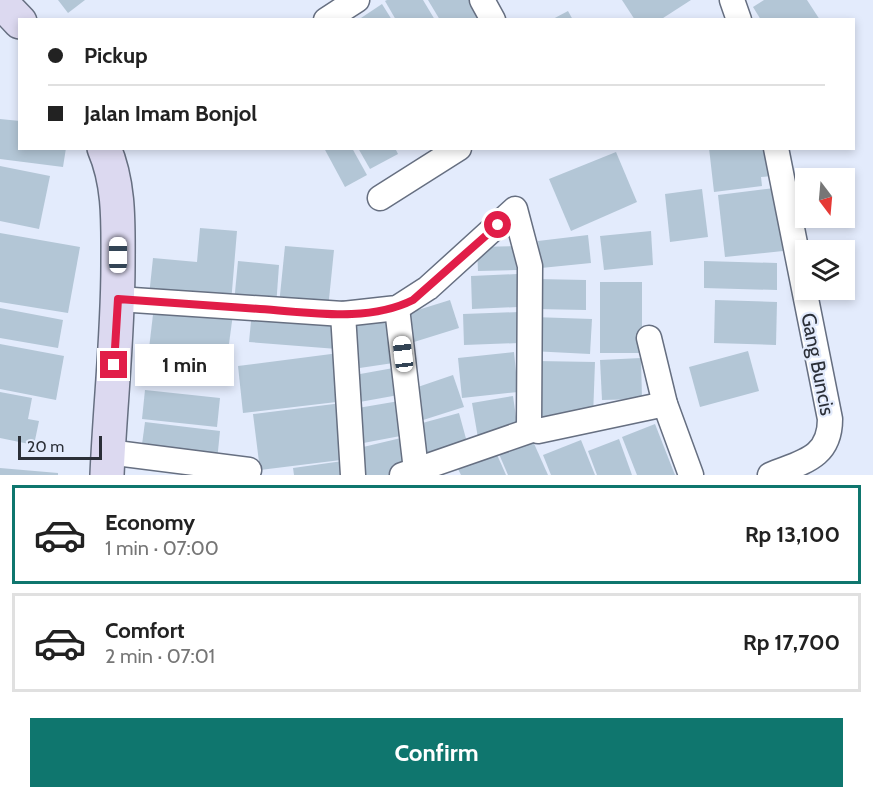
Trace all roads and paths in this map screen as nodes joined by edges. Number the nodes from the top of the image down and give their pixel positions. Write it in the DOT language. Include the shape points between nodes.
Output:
graph roads {
  1 [pos="357,0"];
  2 [pos="482,0"];
  3 [pos="732,0"];
  4 [pos="0,1"];
  5 [pos="329,18"];
  6 [pos="492,18"];
  7 [pos="738,18"];
  8 [pos="18,20"];
  9 [pos="105,150"];
  10 [pos="456,150"];
  11 [pos="776,150"];
  12 [pos="380,198"];
  13 [pos="118,299"];
  14 [pos="398,308"];
  15 [pos="343,315"];
  16 [pos="649,338"];
  17 [pos="665,404"];
  18 [pos="532,430"];
  19 [pos="108,464"];
  20 [pos="249,470"];
  21 [pos="409,472"];
  22 [pos="353,475"];
  23 [pos="692,475"];
  24 [pos="770,475"];
  1 -- 5 [label="street"];
  2 -- 6 [label="street"];
  3 -- 7 [label="street"];
  4 -- 8 [label="street"];
  9 -- 13 [label="street" via="118,210"];
  10 -- 12 [label="street"];
  11 -- 24 [label="street, Gang Buncis" via="830,434 818,454"];
  13 -- 15 [label="street"];
  13 -- 19 [label="street"];
  14 -- 15 [label="street"];
  14 -- 18 [label="street" via="428,288 515,209 530,266 527,422"];
  14 -- 21 [label="street"];
  15 -- 22 [label="street"];
  16 -- 17 [label="street"];
  17 -- 18 [label="street"];
  17 -- 23 [label="street"];
  18 -- 21 [label="street"];
  19 -- 20 [label="street"];
}
